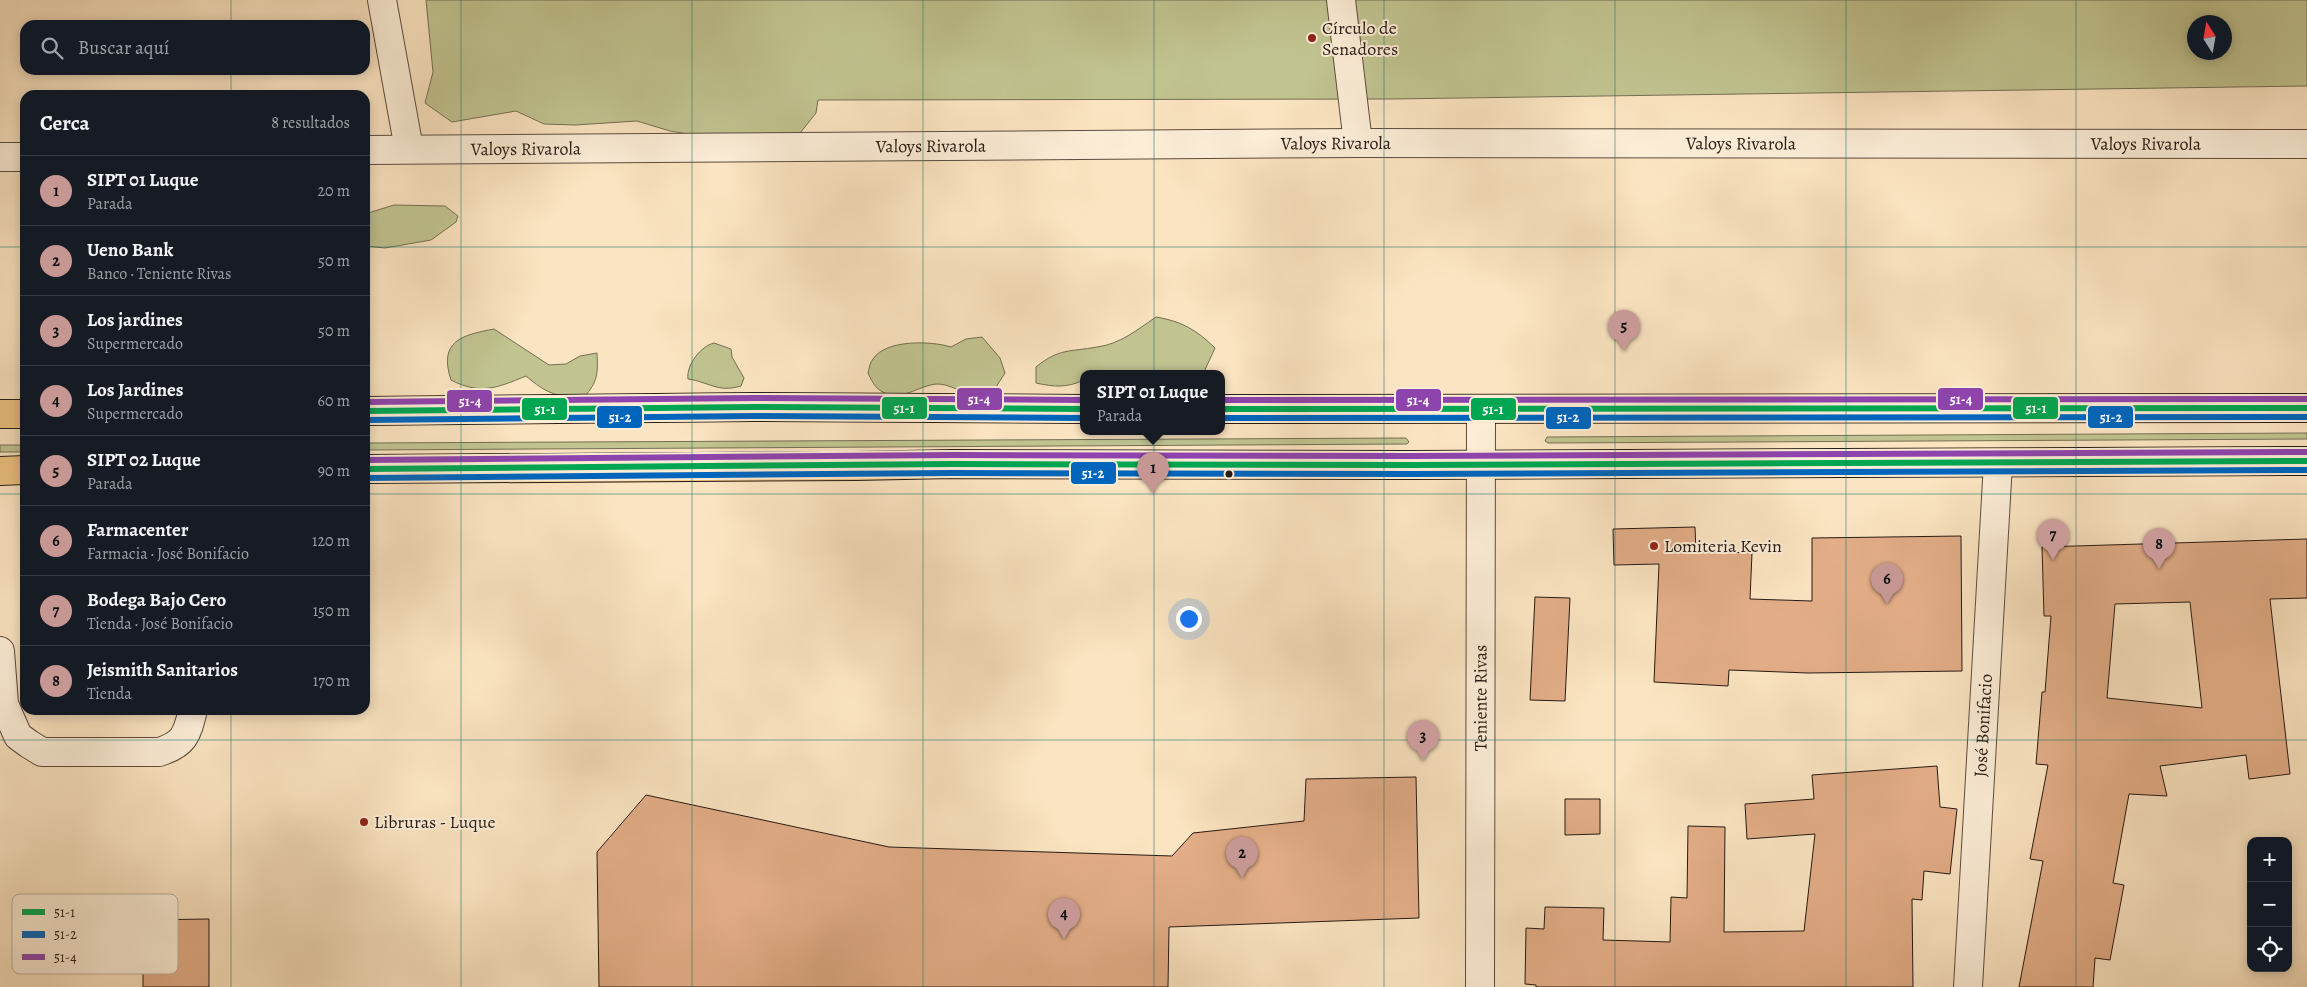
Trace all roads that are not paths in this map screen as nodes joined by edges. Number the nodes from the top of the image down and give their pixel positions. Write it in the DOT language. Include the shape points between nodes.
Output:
graph roads {
  1 [pos="382,0"];
  2 [pos="1341,0"];
  3 [pos="1358,143"];
  4 [pos="2307,144"];
  5 [pos="410,149"];
  6 [pos="370,150"];
  7 [pos="0,157"];
  8 [pos="20,157"];
  9 [pos="2307,408"];
  10 [pos="1080,409"];
  11 [pos="1225,409"];
  12 [pos="1482,410"];
  13 [pos="370,411"];
  14 [pos="0,414"];
  15 [pos="20,414"];
  16 [pos="2307,461"];
  17 [pos="1998,463"];
  18 [pos="1481,465"];
  19 [pos="370,468"];
  20 [pos="0,470"];
  21 [pos="20,470"];
  22 [pos="0,651"];
  23 [pos="192,715"];
  24 [pos="1480,987"];
  25 [pos="1968,987"];
  1 -- 5 [label="street"];
  2 -- 3 [label="street"];
  3 -- 4 [label="street, Valoys Rivarola"];
  3 -- 5 [label="street, Valoys Rivarola"];
  5 -- 6 [label="street, Valoys Rivarola"];
  7 -- 8 [label="street"];
  9 -- 12 [label="main road"];
  10 -- 13 [label="main road" via="754,407"];
  11 -- 12 [label="main road"];
  12 -- 18 [label="street, Teniente Rivas"];
  14 -- 15 [label="main road"];
  16 -- 17 [label="main road"];
  17 -- 18 [label="main road"];
  17 -- 25 [label="street, José Bonifacio"];
  18 -- 19 [label="main road"];
  18 -- 24 [label="street, Teniente Rivas"];
  20 -- 21 [label="main road"];
  22 -- 23 [label="street" via="4,704 18,736 42,752 159,752 174,748 187,734"];
}
